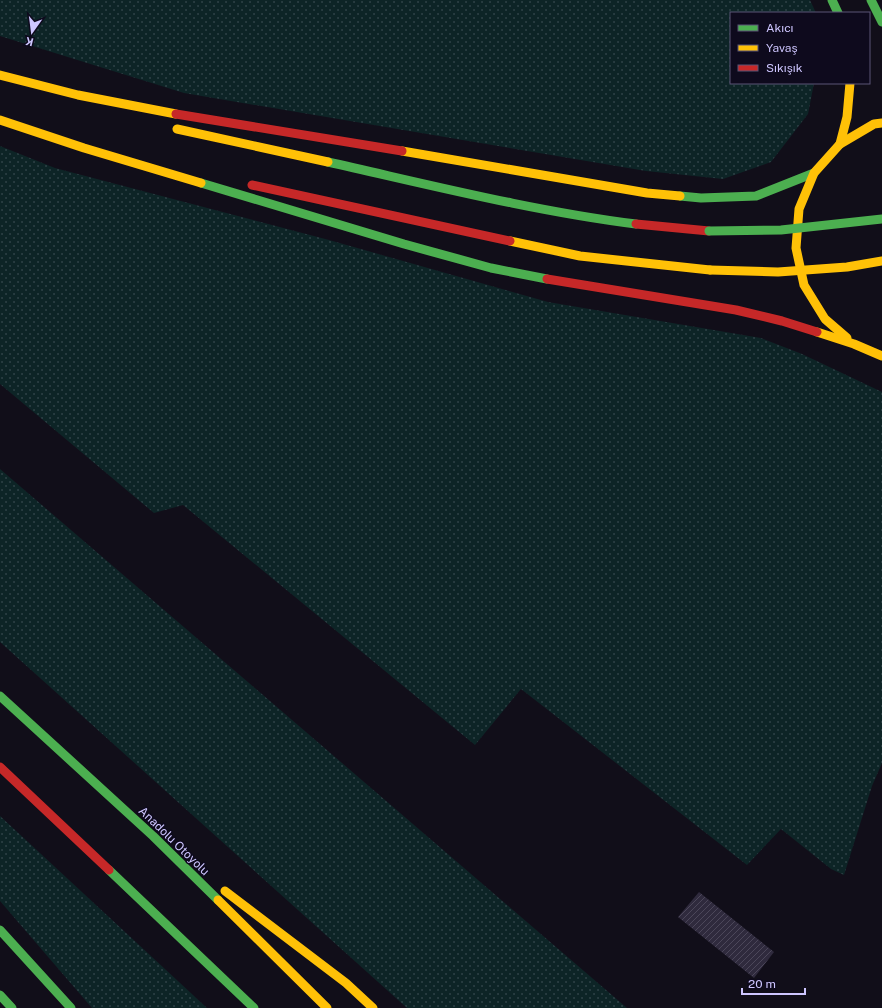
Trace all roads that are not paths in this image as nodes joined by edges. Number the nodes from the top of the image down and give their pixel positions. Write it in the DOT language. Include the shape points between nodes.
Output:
graph roads {
  1 [pos="832,0"];
  2 [pos="871,0"];
  3 [pos="838,12"];
  4 [pos="882,22"];
  5 [pos="0,75"];
  6 [pos="850,84"];
  7 [pos="112,111"];
  8 [pos="0,120"];
  9 [pos="882,122"];
  10 [pos="168,127"];
  11 [pos="840,144"];
  12 [pos="84,148"];
  13 [pos="201,173"];
  14 [pos="814,173"];
  15 [pos="240,182"];
  16 [pos="882,219"];
  17 [pos="882,261"];
  18 [pos="854,344"];
  19 [pos="882,356"];
  20 [pos="0,696"];
  21 [pos="0,767"];
  22 [pos="153,836"];
  23 [pos="0,930"];
  24 [pos="0,995"];
  25 [pos="12,1008"];
  26 [pos="71,1008"];
  27 [pos="254,1008"];
  28 [pos="327,1008"];
  29 [pos="373,1008"];
  1 -- 3 [label="main road"];
  2 -- 4 [label="main road"];
  5 -- 7 [label="main road"];
  5 -- 14 [label="main road" via="146,109 647,193 701,198 756,196"];
  6 -- 11 [label="main road" via="847,117"];
  8 -- 12 [label="main road"];
  9 -- 11 [label="main road"];
  10 -- 16 [label="main road, bridge" via="525,206 658,227 709,231 781,230"];
  11 -- 14 [label="main road"];
  12 -- 13 [label="main road"];
  12 -- 18 [label="main road" via="491,268 674,302 736,310 782,321"];
  14 -- 18 [label="main road" via="799,209 796,248 804,286 825,319"];
  15 -- 17 [label="main road, bridge" via="580,256 710,270 778,272 847,267"];
  18 -- 19 [label="main road"];
  20 -- 22 [label="main road, Anadolu Otoyolu"];
  21 -- 27 [label="main road"];
  22 -- 28 [label="main road, Anadolu Otoyolu"];
  22 -- 29 [label="main road" via="346,983"];
  23 -- 26 [label="main road"];
  24 -- 25 [label="main road"];
}
